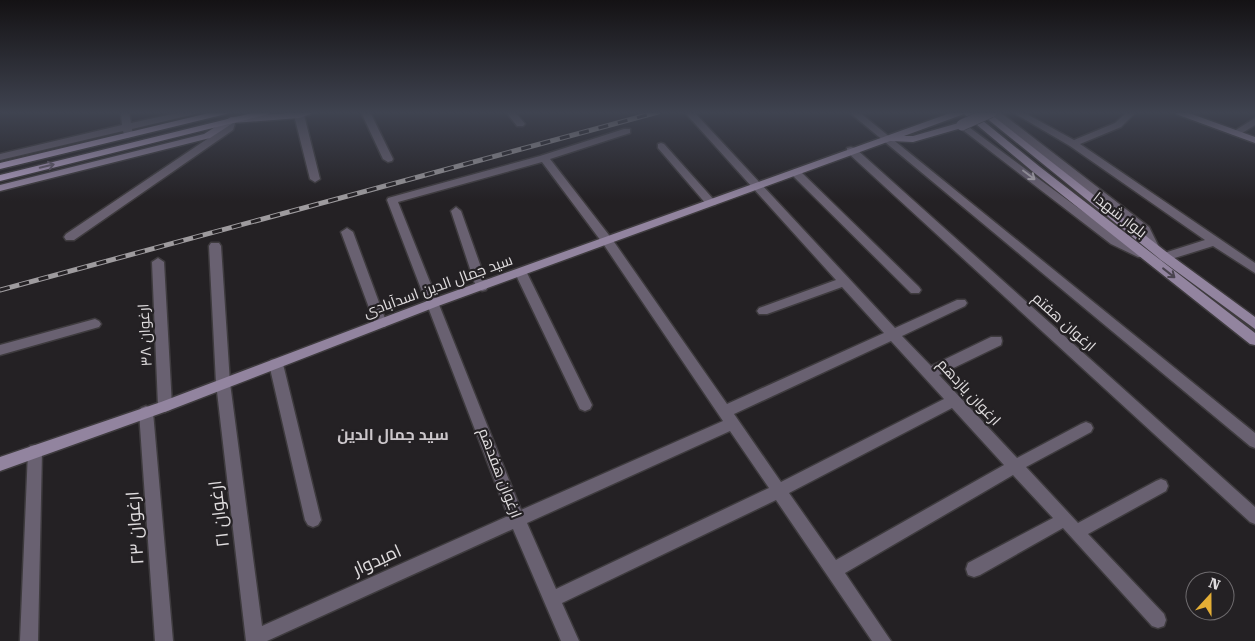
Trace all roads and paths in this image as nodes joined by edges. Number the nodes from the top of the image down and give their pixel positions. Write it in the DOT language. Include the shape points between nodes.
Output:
graph roads {
  1 [pos="82,142"];
  2 [pos="134,142"];
  3 [pos="183,142"];
  4 [pos="210,142"];
  5 [pos="306,142"];
  6 [pos="380,142"];
  7 [pos="593,142"];
  8 [pos="716,142"];
  9 [pos="878,142"];
  10 [pos="892,142"];
  11 [pos="984,142"];
  12 [pos="1005,142"];
  13 [pos="1021,142"];
  14 [pos="1030,142"];
  15 [pos="1069,142"];
  16 [pos="1078,142"];
  17 [pos="1073,144"];
  18 [pos="661,146"];
  19 [pos="851,150"];
  20 [pos="544,158"];
  21 [pos="388,159"];
  22 [pos="3,161"];
  23 [pos="794,172"];
  24 [pos="0,178"];
  25 [pos="315,179"];
  26 [pos="756,186"];
  27 [pos="0,188"];
  28 [pos="712,203"];
  29 [pos="456,211"];
  30 [pos="348,232"];
  31 [pos="70,237"];
  32 [pos="1215,241"];
  33 [pos="608,242"];
  34 [pos="215,246"];
  35 [pos="1153,247"];
  36 [pos="1165,257"];
  37 [pos="1152,259"];
  38 [pos="158,262"];
  39 [pos="1255,269"];
  40 [pos="521,273"];
  41 [pos="844,282"];
  42 [pos="482,287"];
  43 [pos="915,290"];
  44 [pos="434,304"];
  45 [pos="961,304"];
  46 [pos="763,311"];
  47 [pos="95,324"];
  48 [pos="381,324"];
  49 [pos="1255,324"];
  50 [pos="893,335"];
  51 [pos="1255,340"];
  52 [pos="996,341"];
  53 [pos="0,350"];
  54 [pos="276,364"];
  55 [pos="929,373"];
  56 [pos="224,383"];
  57 [pos="954,400"];
  58 [pos="585,405"];
  59 [pos="165,406"];
  60 [pos="146,412"];
  61 [pos="728,417"];
  62 [pos="1086,428"];
  63 [pos="1255,442"];
  64 [pos="35,451"];
  65 [pos="0,464"];
  66 [pos="1015,466"];
  67 [pos="1161,486"];
  68 [pos="779,491"];
  69 [pos="1255,517"];
  70 [pos="517,519"];
  71 [pos="1065,519"];
  72 [pos="313,520"];
  73 [pos="1076,532"];
  74 [pos="974,569"];
  75 [pos="834,570"];
  76 [pos="552,599"];
  77 [pos="1158,620"];
  78 [pos="254,640"];
  79 [pos="29,641"];
  80 [pos="164,641"];
  81 [pos="570,641"];
  82 [pos="882,641"];
  1 -- 22 [label="main road"];
  24 -- 2 [label="main road, one-way"];
  3 -- 27 [label="street"];
  4 -- 31 [label="street"];
  5 -- 25 [label="street"];
  6 -- 21 [label="street"];
  7 -- 20 [label="street"];
  8 -- 26 [label="street, ارغوان یازدهم"];
  9 -- 19 [label="street, سید جمال الدین اسدآبادی"];
  10 -- 63 [label="street"];
  11 -- 37 [label="street, one-way" via="1115,241"];
  12 -- 37 [label="street, بلوار شهدا"];
  13 -- 35 [label="street, بلوار شهدا"];
  14 -- 35 [label="street" via="1145,230"];
  15 -- 17 [label="street"];
  16 -- 17 [label="street"];
  17 -- 32 [label="street"];
  18 -- 28 [label="street"];
  19 -- 23 [label="street, سید جمال الدین اسدآبادی"];
  19 -- 69 [label="street, ارغوان هفتم"];
  20 -- 33 [label="street"];
  20 -- 44 [label="street, ارغوان هفدهم" via="392,200"];
  23 -- 26 [label="street, سید جمال الدین اسدآبادی"];
  23 -- 43 [label="street"];
  26 -- 28 [label="street, سید جمال الدین اسدآبادی"];
  26 -- 41 [label="street, ارغوان یازدهم"];
  28 -- 33 [label="street, سید جمال الدین اسدآبادی"];
  29 -- 42 [label="street"];
  30 -- 48 [label="street"];
  32 -- 36 [label="street"];
  32 -- 39 [label="street"];
  33 -- 40 [label="street, سید جمال الدین اسدآبادی"];
  33 -- 61 [label="street"];
  34 -- 56 [label="street, ارغوان ۲۱"];
  35 -- 36 [label="street, بلوار شهدا"];
  36 -- 49 [label="street, بلوار شهدا"];
  37 -- 51 [label="street, بلوار شهدا, one-way"];
  38 -- 59 [label="street, ارغوان ۳۸"];
  40 -- 42 [label="street, سید جمال الدین اسدآبادی"];
  40 -- 58 [label="street"];
  41 -- 46 [label="street"];
  41 -- 50 [label="street, ارغوان یازدهم"];
  42 -- 44 [label="street, سید جمال الدین اسدآبادی"];
  44 -- 48 [label="street, سید جمال الدین اسدآبادی"];
  44 -- 70 [label="street, ارغوان هفدهم"];
  45 -- 50 [label="street, امیدوار"];
  47 -- 53 [label="street"];
  48 -- 54 [label="street, سید جمال الدین اسدآبادی"];
  50 -- 55 [label="street, ارغوان یازدهم"];
  50 -- 61 [label="street, امیدوار"];
  52 -- 55 [label="street"];
  54 -- 56 [label="street, سید جمال الدین اسدآبادی"];
  54 -- 72 [label="street"];
  55 -- 57 [label="street, ارغوان یازدهم"];
  56 -- 59 [label="street, سید جمال الدین اسدآبادی"];
  56 -- 78 [label="street, ارغوان ۲۱"];
  57 -- 66 [label="street, ارغوان یازدهم"];
  57 -- 68 [label="street"];
  59 -- 60 [label="street, سید جمال الدین اسدآبادی"];
  60 -- 64 [label="street, سید جمال الدین اسدآبادی"];
  60 -- 80 [label="street, ارغوان ۲۳"];
  61 -- 68 [label="street"];
  61 -- 70 [label="street, امیدوار"];
  62 -- 66 [label="street"];
  64 -- 65 [label="street, سید جمال الدین اسدآبادی"];
  64 -- 79 [label="street"];
  66 -- 71 [label="street, ارغوان یازدهم"];
  66 -- 75 [label="street"];
  67 -- 73 [label="street"];
  68 -- 75 [label="street"];
  68 -- 76 [label="street"];
  70 -- 76 [label="street, ارغوان هفدهم"];
  70 -- 78 [label="street, امیدوار"];
  71 -- 73 [label="street, ارغوان یازدهم"];
  71 -- 74 [label="street"];
  73 -- 77 [label="street, ارغوان یازدهم"];
  75 -- 82 [label="street"];
  76 -- 81 [label="street, ارغوان هفدهم"];
}
